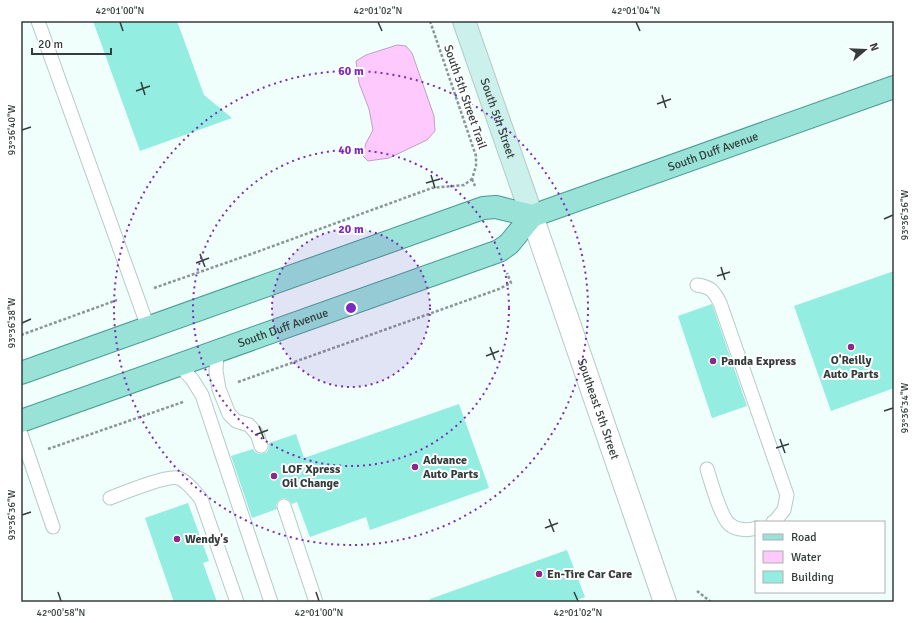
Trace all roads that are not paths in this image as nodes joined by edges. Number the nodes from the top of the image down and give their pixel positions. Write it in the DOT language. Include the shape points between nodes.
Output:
graph roads {
  1 [pos="38,21"];
  2 [pos="464,21"];
  3 [pos="894,87"];
  4 [pos="532,216"];
  5 [pos="697,285"];
  6 [pos="148,327"];
  7 [pos="217,352"];
  8 [pos="179,365"];
  9 [pos="21,372"];
  10 [pos="21,421"];
  11 [pos="21,434"];
  12 [pos="261,446"];
  13 [pos="706,469"];
  14 [pos="110,498"];
  15 [pos="284,506"];
  16 [pos="776,521"];
  17 [pos="53,527"];
  18 [pos="755,528"];
  19 [pos="237,602"];
  20 [pos="271,602"];
  21 [pos="316,602"];
  22 [pos="665,602"];
  1 -- 6 [label="lane"];
  2 -- 4 [label="street, South 5th Street"];
  3 -- 4 [label="main road, South Duff Avenue"];
  4 -- 6 [label="main road" via="496,207 483,208"];
  4 -- 7 [label="main road, South Duff Avenue" via="509,244 499,251"];
  4 -- 22 [label="street, Southeast 5th Street"];
  5 -- 16 [label="lane" via="706,286 715,292 787,495 784,510"];
  6 -- 9 [label="main road"];
  7 -- 8 [label="main road, South Duff Avenue"];
  7 -- 12 [label="lane" via="216,371 219,389 229,414 249,425 257,434"];
  8 -- 10 [label="main road, South Duff Avenue"];
  8 -- 20 [label="lane" via="202,395"];
  11 -- 17 [label="lane"];
  13 -- 18 [label="lane" via="722,512 730,524 742,530"];
  14 -- 19 [label="lane" via="163,479 178,478 190,486 201,499"];
  15 -- 21 [label="lane"];
}
